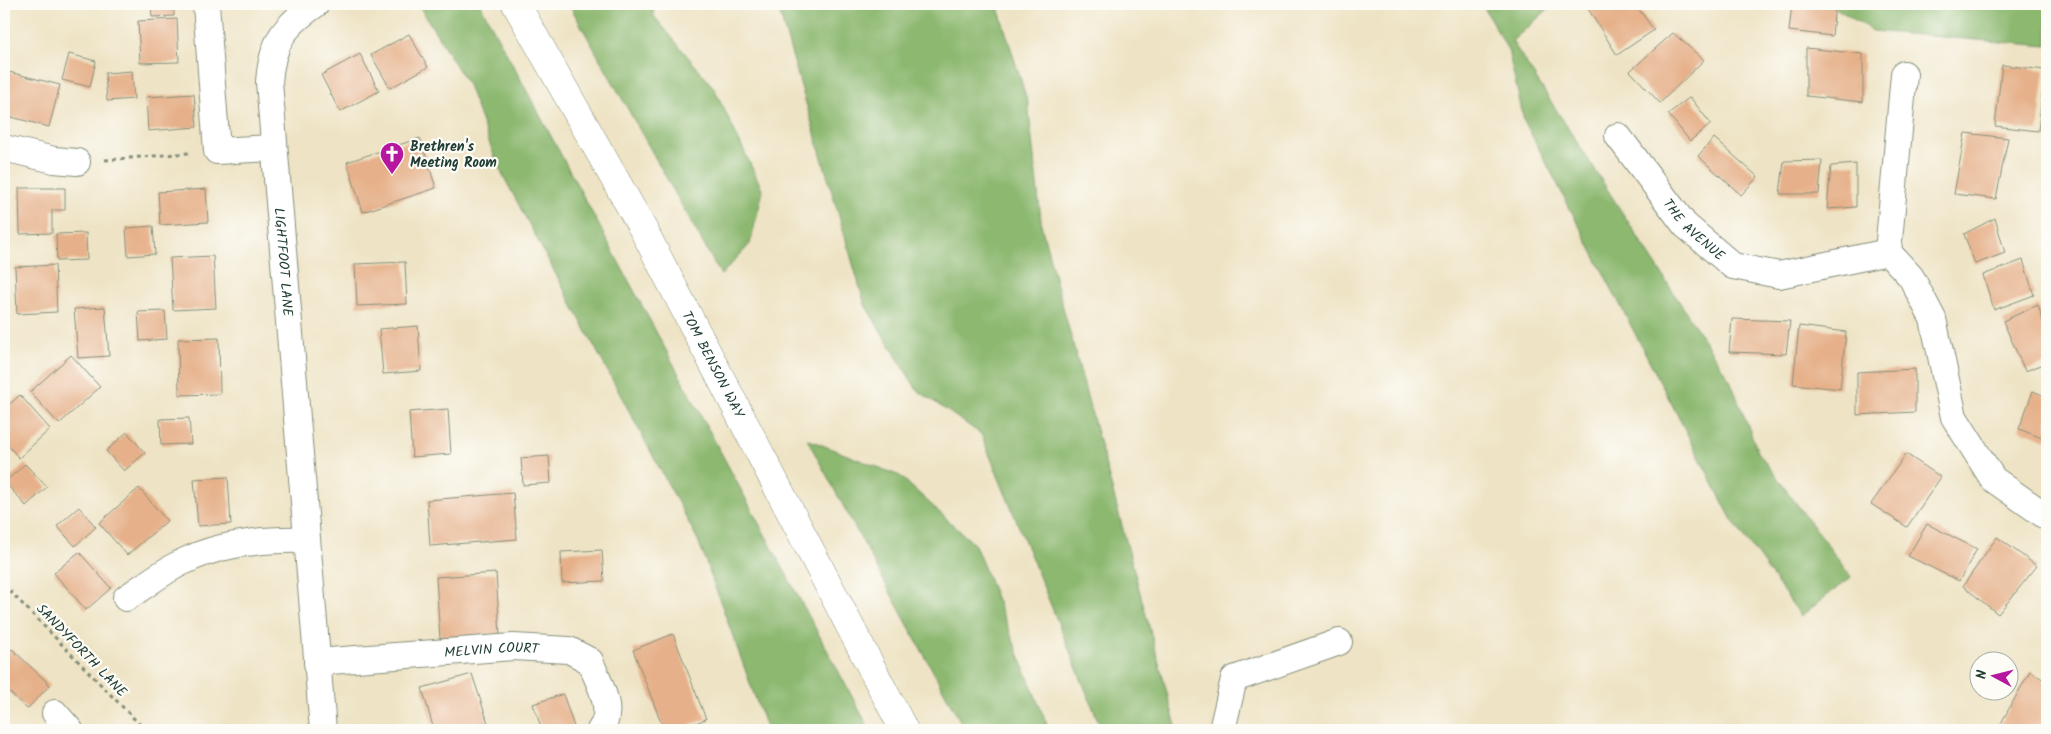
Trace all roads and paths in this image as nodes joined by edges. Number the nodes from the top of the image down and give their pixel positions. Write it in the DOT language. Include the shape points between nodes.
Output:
graph roads {
  1 [pos="206,4"];
  2 [pos="316,4"];
  3 [pos="516,4"];
  4 [pos="1904,74"];
  5 [pos="1618,136"];
  6 [pos="4,148"];
  7 [pos="273,148"];
  8 [pos="217,151"];
  9 [pos="77,162"];
  10 [pos="1888,252"];
  11 [pos="2047,517"];
  12 [pos="306,540"];
  13 [pos="4,585"];
  14 [pos="126,598"];
  15 [pos="1339,642"];
  16 [pos="317,662"];
  17 [pos="144,730"];
  18 [pos="323,730"];
  19 [pos="600,730"];
  20 [pos="904,730"];
  21 [pos="1222,730"];
  1 -- 8 [label="street"];
  2 -- 7 [label="street, LIGHTFOOT LANE" via="288,25 276,49 269,82"];
  3 -- 20 [label="main road, TOM BENSON WAY" via="643,229"];
  4 -- 10 [label="street"];
  5 -- 10 [label="street, THE AVENUE" via="1686,225 1733,266 1779,275"];
  6 -- 9 [label="street"];
  7 -- 8 [label="street"];
  7 -- 12 [label="street, LIGHTFOOT LANE"];
  8 -- 9 [label="path"];
  10 -- 11 [label="street" via="1911,277 1933,319 1954,417 1993,479"];
  12 -- 14 [label="street" via="280,539 225,547 185,560"];
  12 -- 16 [label="street, LIGHTFOOT LANE"];
  13 -- 17 [label="path, SANDYFORTH LANE"];
  15 -- 21 [label="street" via="1234,680"];
  16 -- 18 [label="street, LIGHTFOOT LANE"];
  16 -- 19 [label="street, MELVIN COURT" via="513,647 569,650 590,661 608,706 605,724"];
}
